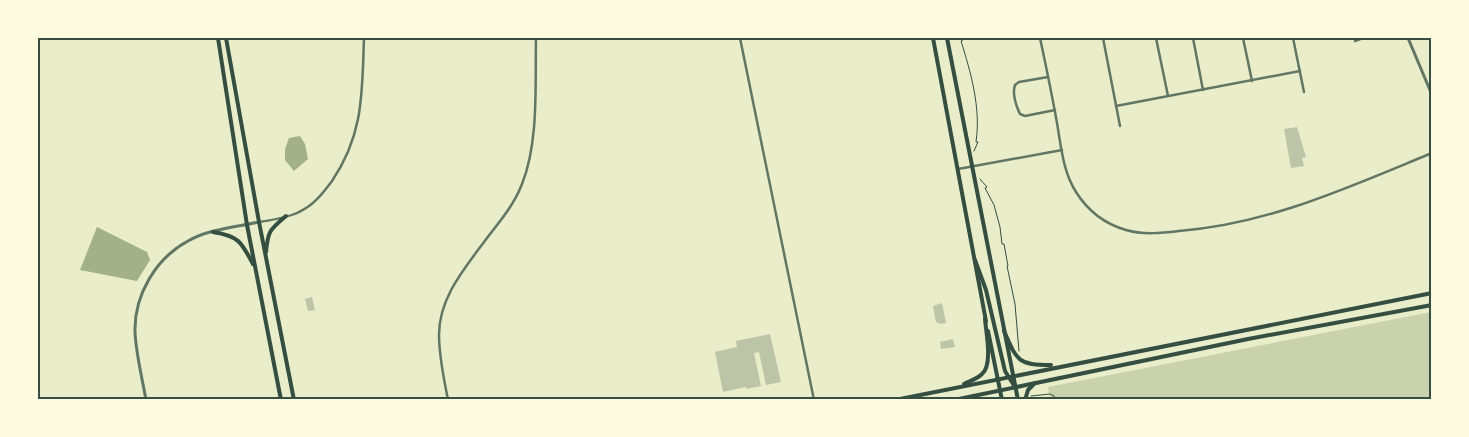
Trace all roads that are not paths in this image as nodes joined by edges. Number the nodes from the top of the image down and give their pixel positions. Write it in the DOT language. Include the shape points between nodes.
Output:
graph roads {
  1 [pos="218,38"];
  2 [pos="226,38"];
  3 [pos="364,38"];
  4 [pos="536,38"];
  5 [pos="740,38"];
  6 [pos="933,38"];
  7 [pos="947,38"];
  8 [pos="1040,38"];
  9 [pos="1103,38"];
  10 [pos="1156,38"];
  11 [pos="1193,38"];
  12 [pos="1243,38"];
  13 [pos="1293,38"];
  14 [pos="1363,38"];
  15 [pos="1408,38"];
  16 [pos="1355,41"];
  17 [pos="1300,71"];
  18 [pos="1048,77"];
  19 [pos="1252,81"];
  20 [pos="1203,90"];
  21 [pos="1304,92"];
  22 [pos="1432,95"];
  23 [pos="1168,96"];
  24 [pos="1116,106"];
  25 [pos="1055,110"];
  26 [pos="1120,126"];
  27 [pos="1062,150"];
  28 [pos="1432,153"];
  29 [pos="972,166"];
  30 [pos="958,169"];
  31 [pos="286,216"];
  32 [pos="258,222"];
  33 [pos="247,224"];
  34 [pos="213,232"];
  35 [pos="265,257"];
  36 [pos="975,260"];
  37 [pos="255,267"];
  38 [pos="1432,294"];
  39 [pos="1432,305"];
  40 [pos="985,319"];
  41 [pos="1004,331"];
  42 [pos="1061,366"];
  43 [pos="1010,376"];
  44 [pos="998,379"];
  45 [pos="1036,382"];
  46 [pos="958,387"];
  47 [pos="1015,387"];
  48 [pos="1000,390"];
  49 [pos="146,400"];
  50 [pos="281,400"];
  51 [pos="294,400"];
  52 [pos="448,400"];
  53 [pos="814,400"];
  54 [pos="895,400"];
  55 [pos="954,400"];
  56 [pos="1002,400"];
  57 [pos="1018,400"];
  58 [pos="1025,400"];
  1 -- 33 [label="main road"];
  2 -- 32 [label="main road"];
  3 -- 31 [label="street" via="361,103 349,152 317,200"];
  4 -- 52 [label="street" via="533,133 526,173 510,208 460,274 443,310 439,342"];
  5 -- 53 [label="street"];
  6 -- 30 [label="main road"];
  7 -- 29 [label="main road"];
  8 -- 18 [label="street"];
  9 -- 24 [label="street"];
  10 -- 23 [label="street"];
  11 -- 20 [label="street"];
  12 -- 19 [label="street"];
  13 -- 17 [label="street"];
  14 -- 16 [label="street"];
  15 -- 22 [label="street"];
  17 -- 19 [label="street"];
  17 -- 21 [label="street"];
  18 -- 25 [label="street"];
  18 -- 25 [label="street" via="1015,85 1018,112 1022,116"];
  19 -- 20 [label="street"];
  20 -- 23 [label="street"];
  23 -- 24 [label="street"];
  24 -- 26 [label="street"];
  25 -- 27 [label="street"];
  27 -- 28 [label="street" via="1071,183 1089,209 1120,228 1147,233 1218,227 1282,212"];
  27 -- 29 [label="street"];
  29 -- 30 [label="street"];
  29 -- 41 [label="main road"];
  30 -- 36 [label="main road"];
  31 -- 32 [label="street"];
  31 -- 35 [label="main road" via="270,231"];
  32 -- 33 [label="street"];
  32 -- 35 [label="main road"];
  33 -- 34 [label="street"];
  33 -- 37 [label="main road"];
  34 -- 37 [label="main road" via="238,240"];
  34 -- 49 [label="street" via="189,240 172,251 156,268 143,290 135,318 135,332"];
  35 -- 51 [label="main road"];
  36 -- 40 [label="main road"];
  36 -- 43 [label="main road"];
  37 -- 50 [label="main road"];
  38 -- 42 [label="main road"];
  39 -- 45 [label="main road"];
  40 -- 44 [label="main road"];
  40 -- 46 [label="main road" via="988,357 985,370"];
  41 -- 42 [label="main road" via="1021,361"];
  41 -- 43 [label="main road"];
  42 -- 43 [label="main road"];
  43 -- 44 [label="main road"];
  43 -- 47 [label="main road"];
  44 -- 46 [label="main road"];
  44 -- 48 [label="main road"];
  45 -- 47 [label="main road"];
  45 -- 58 [label="main road" via="1028,390"];
  46 -- 54 [label="main road"];
  47 -- 48 [label="main road"];
  47 -- 57 [label="main road"];
  48 -- 55 [label="main road"];
  48 -- 56 [label="main road"];
}
